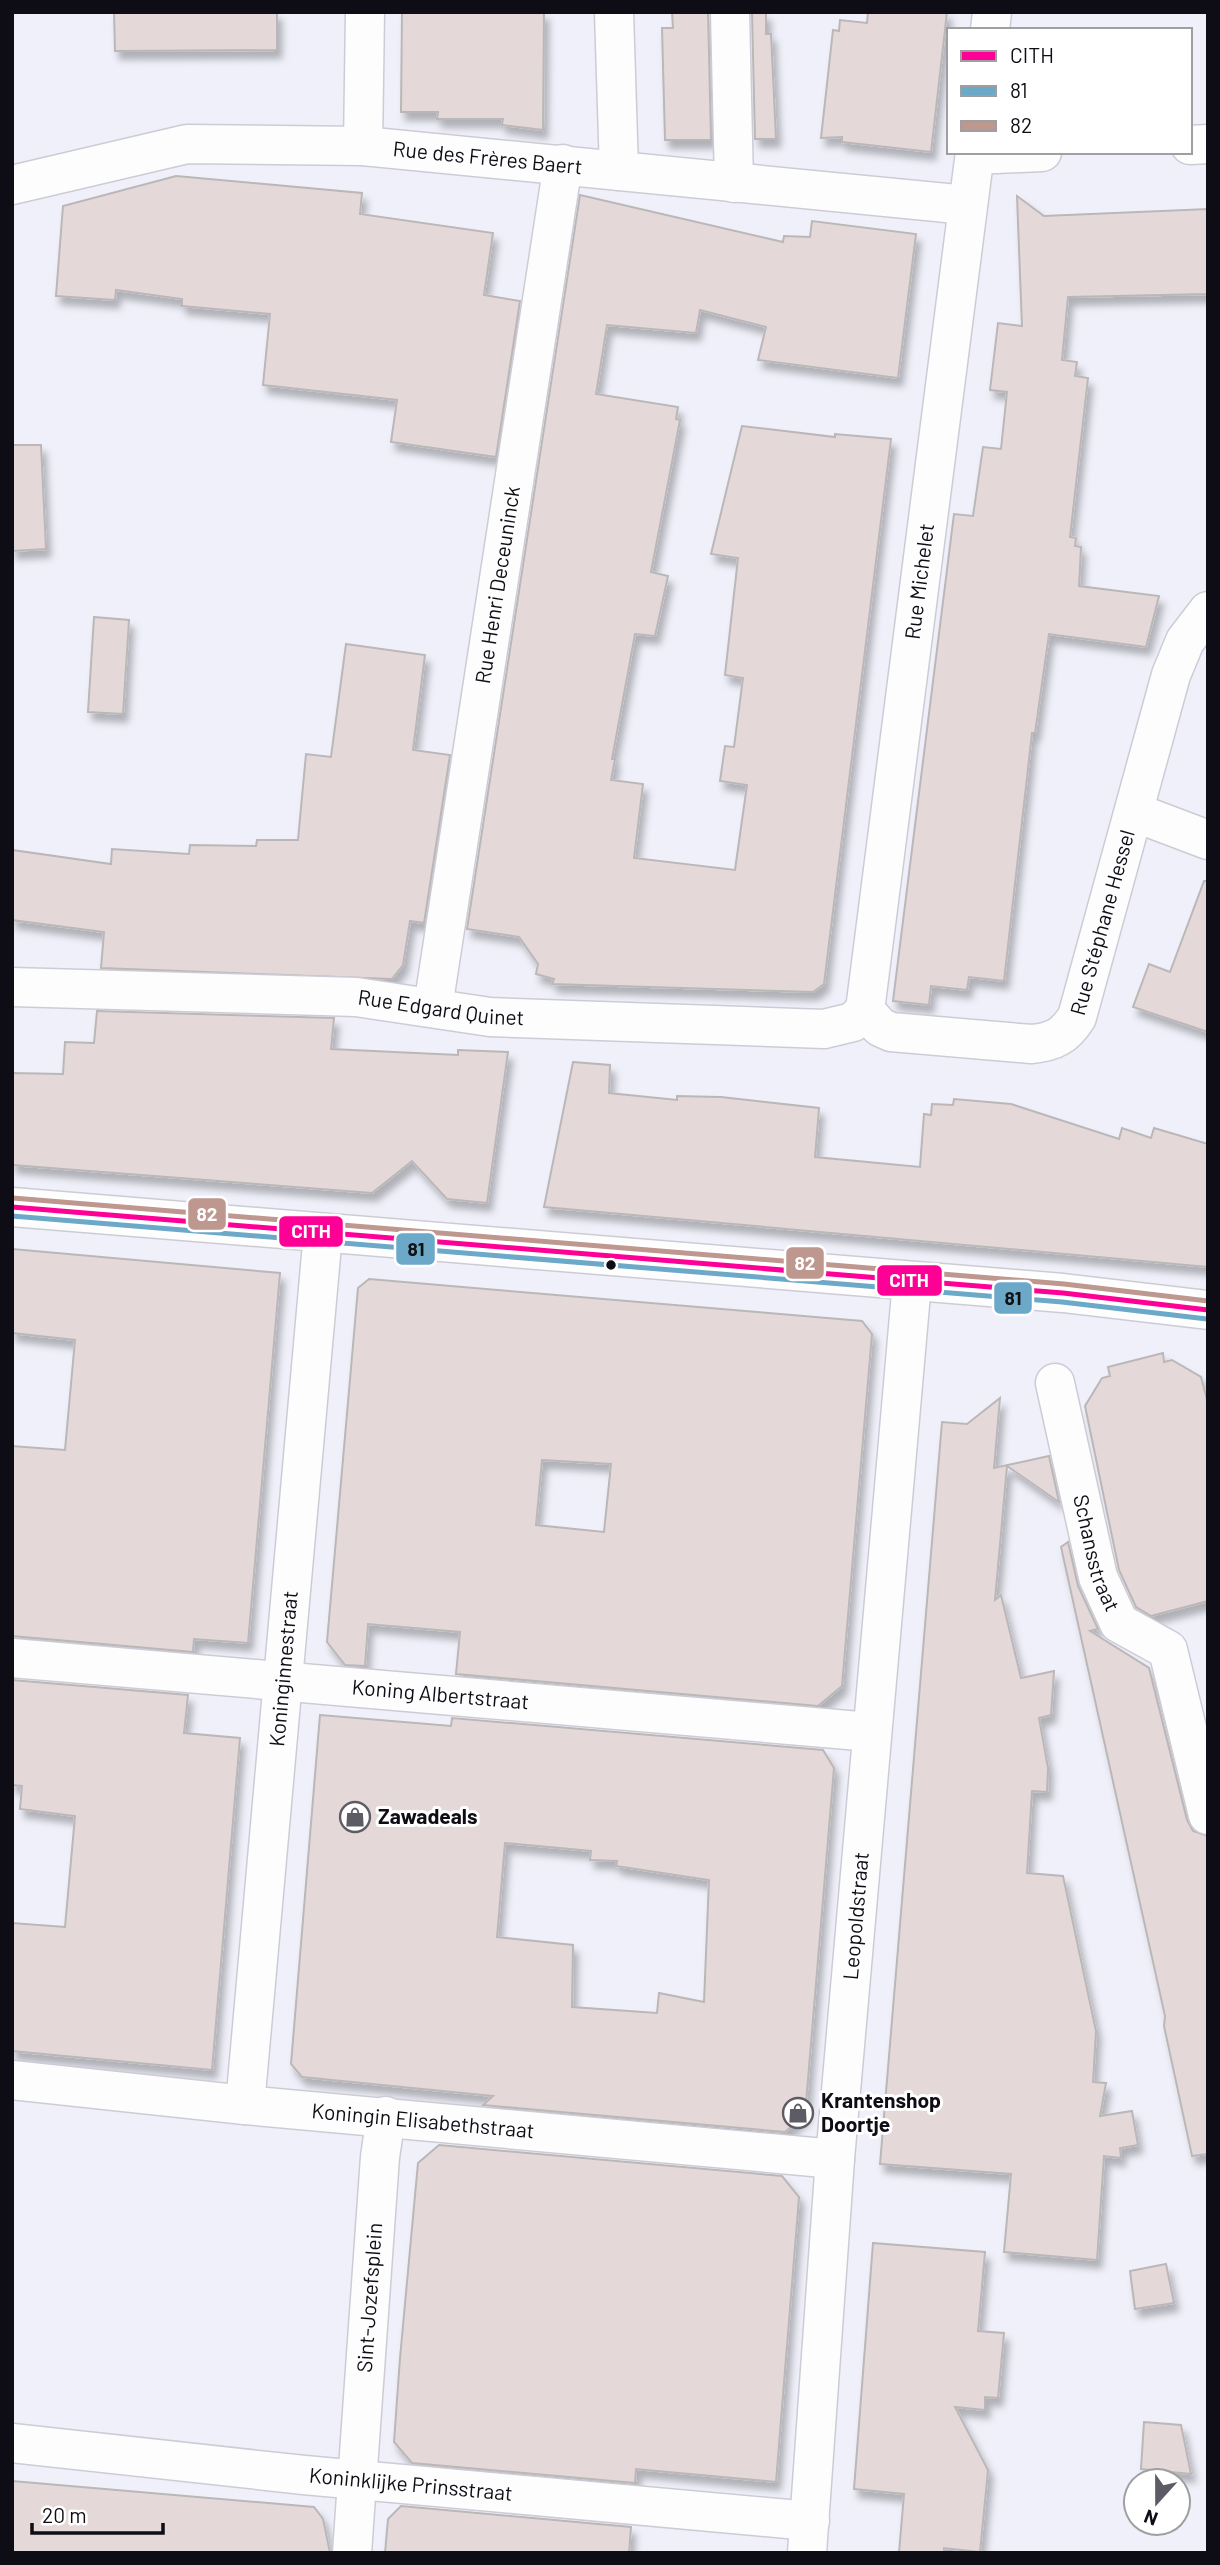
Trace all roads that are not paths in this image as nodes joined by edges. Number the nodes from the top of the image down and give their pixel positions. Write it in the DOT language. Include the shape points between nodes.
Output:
graph roads {
  1 [pos="365,12"];
  2 [pos="614,12"];
  3 [pos="730,12"];
  4 [pos="363,146"];
  5 [pos="975,154"];
  6 [pos="563,164"];
  7 [pos="619,171"];
  8 [pos="734,183"];
  9 [pos="12,184"];
  10 [pos="967,205"];
  11 [pos="1208,611"];
  12 [pos="1134,812"];
  13 [pos="1208,840"];
  14 [pos="12,987"];
  15 [pos="433,1007"];
  16 [pos="865,1010"];
  17 [pos="12,1206"];
  18 [pos="323,1233"];
  19 [pos="912,1282"];
  20 [pos="1208,1310"];
  21 [pos="1055,1383"];
  22 [pos="12,1658"];
  23 [pos="283,1679"];
  24 [pos="871,1732"];
  25 [pos="1208,1815"];
  26 [pos="12,2080"];
  27 [pos="245,2105"];
  28 [pos="386,2116"];
  29 [pos="835,2159"];
  30 [pos="12,2443"];
  31 [pos="358,2479"];
  32 [pos="809,2537"];
  33 [pos="352,2553"];
  1 -- 4 [label="street"];
  2 -- 7 [label="street"];
  3 -- 8 [label="street"];
  4 -- 6 [label="street, Rue des Frères Baert"];
  4 -- 9 [label="street, Rue des Frères Baert" via="187,144"];
  5 -- 10 [label="street, Rue Michelet"];
  6 -- 7 [label="street, Rue des Frères Baert"];
  6 -- 15 [label="street, Rue Henri Deceuninck"];
  7 -- 8 [label="street, Rue des Frères Baert"];
  8 -- 10 [label="street, Rue des Frères Baert"];
  10 -- 16 [label="street, Rue Michelet"];
  11 -- 12 [label="street, Rue Stéphane Hessel" via="1185,641 1171,675"];
  12 -- 13 [label="street"];
  12 -- 16 [label="street, Rue Stéphane Hessel" via="1077,1017 1061,1037 1031,1044 911,1036 880,1027"];
  14 -- 15 [label="street, Rue Edgard Quinet" via="356,997"];
  15 -- 16 [label="street, Rue Edgard Quinet" via="491,1017 824,1029 853,1022"];
  17 -- 18 [label="street"];
  18 -- 19 [label="street"];
  18 -- 23 [label="street, Koninginnestraat"];
  19 -- 20 [label="street"];
  19 -- 24 [label="street, Leopoldstraat"];
  21 -- 25 [label="street, Schansstraat" via="1098,1577 1119,1623 1168,1650"];
  22 -- 23 [label="street, Koning Albertstraat"];
  23 -- 24 [label="street, Koning Albertstraat"];
  23 -- 27 [label="street, Koninginnestraat"];
  24 -- 29 [label="street, Leopoldstraat"];
  26 -- 27 [label="street, Koningin Elisabethstraat"];
  27 -- 28 [label="street, Koningin Elisabethstraat"];
  28 -- 29 [label="street, Koningin Elisabethstraat"];
  28 -- 31 [label="street, Sint-Jozefsplein"];
  29 -- 32 [label="street, Leopoldstraat"];
  30 -- 31 [label="street, Koninklijke Prinsstraat"];
  31 -- 32 [label="street, Koninklijke Prinsstraat"];
  31 -- 33 [label="street, Sint-Jozefsplein"];
}
